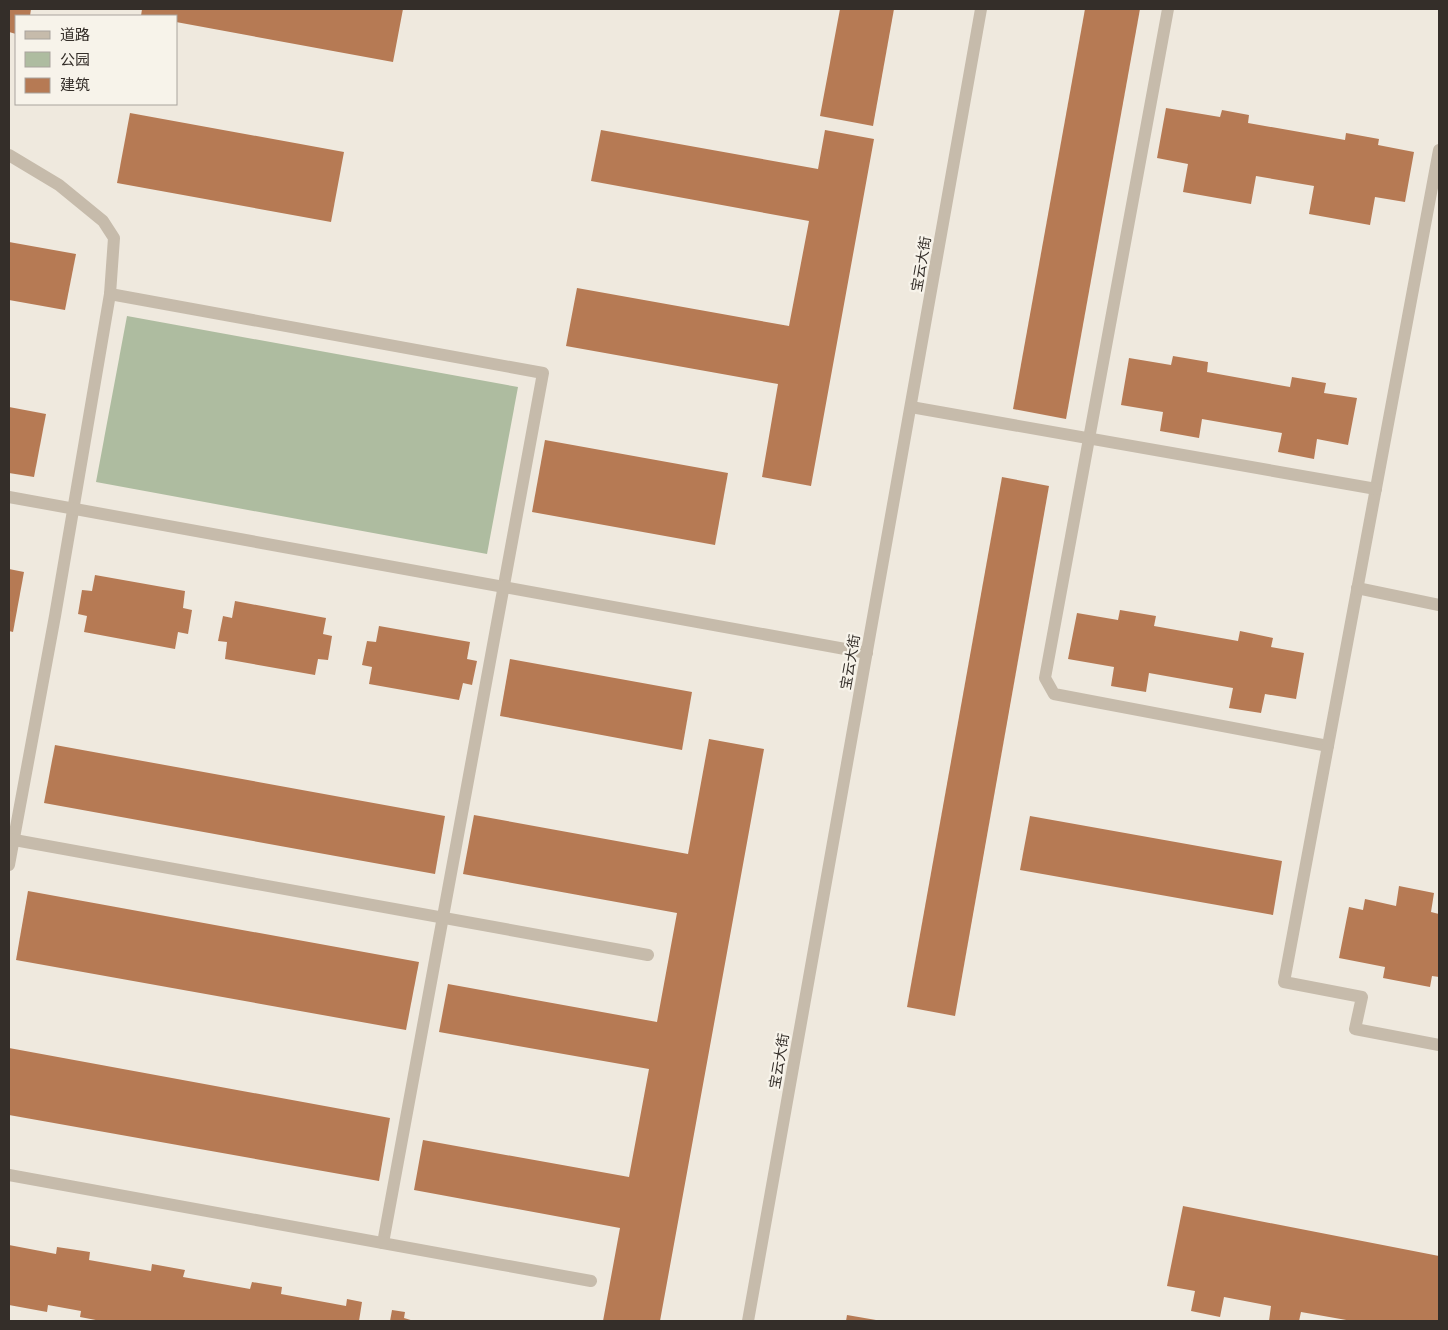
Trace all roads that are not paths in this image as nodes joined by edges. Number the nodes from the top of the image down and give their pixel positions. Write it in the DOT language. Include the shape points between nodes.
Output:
graph roads {
  1 [pos="981,9"];
  2 [pos="1168,9"];
  3 [pos="1439,150"];
  4 [pos="9,155"];
  5 [pos="110,294"];
  6 [pos="911,407"];
  7 [pos="1089,438"];
  8 [pos="1376,489"];
  9 [pos="9,497"];
  10 [pos="73,509"];
  11 [pos="503,587"];
  12 [pos="1358,588"];
  13 [pos="1439,605"];
  14 [pos="867,653"];
  15 [pos="1328,746"];
  16 [pos="11,839"];
  17 [pos="9,865"];
  18 [pos="443,918"];
  19 [pos="648,955"];
  20 [pos="1439,1045"];
  21 [pos="9,1175"];
  22 [pos="383,1243"];
  23 [pos="591,1281"];
  24 [pos="748,1321"];
  1 -- 6 [label="street, 宝云大街"];
  2 -- 7 [label="street"];
  3 -- 8 [label="street"];
  4 -- 5 [label="street" via="60,185 103,221 114,238"];
  5 -- 10 [label="street"];
  5 -- 11 [label="street" via="542,372"];
  6 -- 7 [label="street"];
  6 -- 14 [label="street, 宝云大街"];
  7 -- 8 [label="street"];
  7 -- 15 [label="street" via="1045,678 1054,694"];
  8 -- 12 [label="street"];
  9 -- 10 [label="street"];
  10 -- 11 [label="street"];
  10 -- 16 [label="street"];
  11 -- 14 [label="street"];
  11 -- 18 [label="street"];
  12 -- 13 [label="street"];
  12 -- 15 [label="street"];
  14 -- 24 [label="street, 宝云大街"];
  15 -- 20 [label="street" via="1284,982 1362,997 1355,1029"];
  16 -- 17 [label="street"];
  16 -- 18 [label="street"];
  18 -- 19 [label="street"];
  18 -- 22 [label="street"];
  21 -- 22 [label="street"];
  22 -- 23 [label="street"];
}
